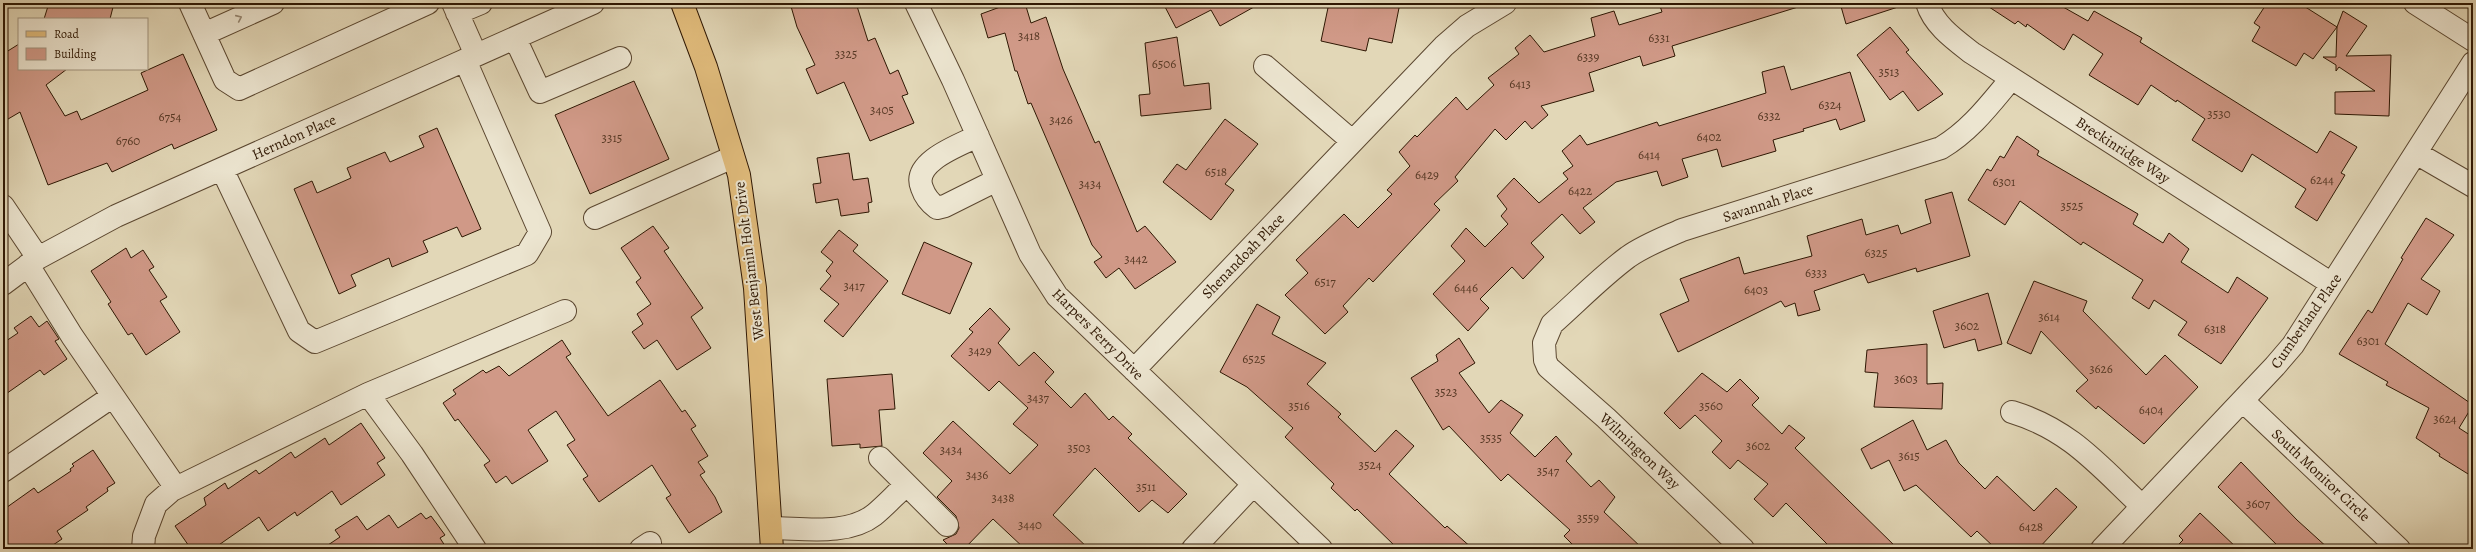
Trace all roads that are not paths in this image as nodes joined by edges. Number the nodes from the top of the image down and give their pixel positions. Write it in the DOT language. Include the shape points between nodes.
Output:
graph roads {
  1 [pos="190,3"];
  2 [pos="273,3"];
  3 [pos="428,3"];
  4 [pos="481,3"];
  5 [pos="593,3"];
  6 [pos="682,3"];
  7 [pos="916,3"];
  8 [pos="1505,3"];
  9 [pos="1927,3"];
  10 [pos="2415,3"];
  11 [pos="455,8"];
  12 [pos="204,34"];
  13 [pos="516,38"];
  14 [pos="2473,40"];
  15 [pos="470,58"];
  16 [pos="620,58"];
  17 [pos="2473,63"];
  18 [pos="1265,66"];
  19 [pos="2012,79"];
  20 [pos="978,136"];
  21 [pos="1352,141"];
  22 [pos="2416,153"];
  23 [pos="733,157"];
  24 [pos="222,169"];
  25 [pos="997,180"];
  26 [pos="2473,186"];
  27 [pos="3,206"];
  28 [pos="595,218"];
  29 [pos="33,261"];
  30 [pos="3,284"];
  31 [pos="2332,284"];
  32 [pos="565,311"];
  33 [pos="1544,350"];
  34 [pos="1134,370"];
  35 [pos="368,394"];
  36 [pos="113,396"];
  37 [pos="2243,401"];
  38 [pos="2012,412"];
  39 [pos="880,458"];
  40 [pos="3,471"];
  41 [pos="906,485"];
  42 [pos="1254,485"];
  43 [pos="176,488"];
  44 [pos="2142,506"];
  45 [pos="947,525"];
  46 [pos="772,538"];
  47 [pos="143,549"];
  48 [pos="475,549"];
  49 [pos="1193,549"];
  50 [pos="1321,549"];
  51 [pos="1743,549"];
  52 [pos="2102,549"];
  53 [pos="2399,549"];
  1 -- 12 [label="street"];
  12 -- 2 [label="street, one-way"];
  3 -- 12 [label="street" via="239,89 225,80"];
  4 -- 11 [label="street"];
  5 -- 13 [label="street, Herndon Place"];
  6 -- 23 [label="main road, West Benjamin Holt Drive" via="706,67"];
  7 -- 20 [label="street, Harpers Ferry Drive"];
  8 -- 21 [label="street, Shenandoah Place" via="1467,26 1444,46"];
  9 -- 19 [label="street, Breckinridge Way" via="1947,34"];
  10 -- 14 [label="street"];
  11 -- 15 [label="street"];
  13 -- 15 [label="street, Herndon Place"];
  13 -- 16 [label="street" via="540,92"];
  15 -- 24 [label="street, Herndon Place"];
  15 -- 24 [label="street" via="540,232 527,254 315,342 299,331"];
  17 -- 22 [label="street, Cumberland Place"];
  18 -- 21 [label="street"];
  19 -- 31 [label="street, Breckinridge Way"];
  19 -- 33 [label="street, Savannah Place" via="1974,123 1958,138 1941,148 1682,230 1655,241 1628,257 1552,324 1547,333"];
  20 -- 25 [label="street, Harpers Ferry Drive"];
  20 -- 25 [label="street" via="927,164 920,174 919,182 925,196 937,208"];
  21 -- 34 [label="street, Shenandoah Place"];
  22 -- 26 [label="street"];
  22 -- 31 [label="street, Cumberland Place"];
  23 -- 28 [label="street"];
  23 -- 46 [label="main road, West Benjamin Holt Drive" via="739,175 755,288"];
  24 -- 29 [label="street, Herndon Place" via="116,216"];
  25 -- 34 [label="street, Harpers Ferry Drive" via="1030,254 1057,296"];
  27 -- 29 [label="street"];
  29 -- 30 [label="street, Herndon Place"];
  29 -- 36 [label="street" via="72,336"];
  31 -- 37 [label="street, Cumberland Place" via="2293,345"];
  32 -- 35 [label="street"];
  33 -- 51 [label="street, Wilmington Way" via="1548,367 1559,379 1606,418"];
  34 -- 42 [label="street, Harpers Ferry Drive"];
  35 -- 43 [label="street"];
  35 -- 48 [label="street" via="412,454"];
  36 -- 40 [label="street"];
  36 -- 43 [label="street"];
  37 -- 44 [label="street, Cumberland Place"];
  37 -- 53 [label="street, South Monitor Circle"];
  38 -- 44 [label="street" via="2038,420 2072,440"];
  39 -- 41 [label="street"];
  41 -- 45 [label="street"];
  41 -- 46 [label="street, West Benjamin Holt Drive" via="873,516 856,524"];
  42 -- 49 [label="street"];
  42 -- 50 [label="street, Harpers Ferry Drive"];
  43 -- 47 [label="street" via="156,504 144,536"];
  44 -- 52 [label="street, Cumberland Place"];
}
